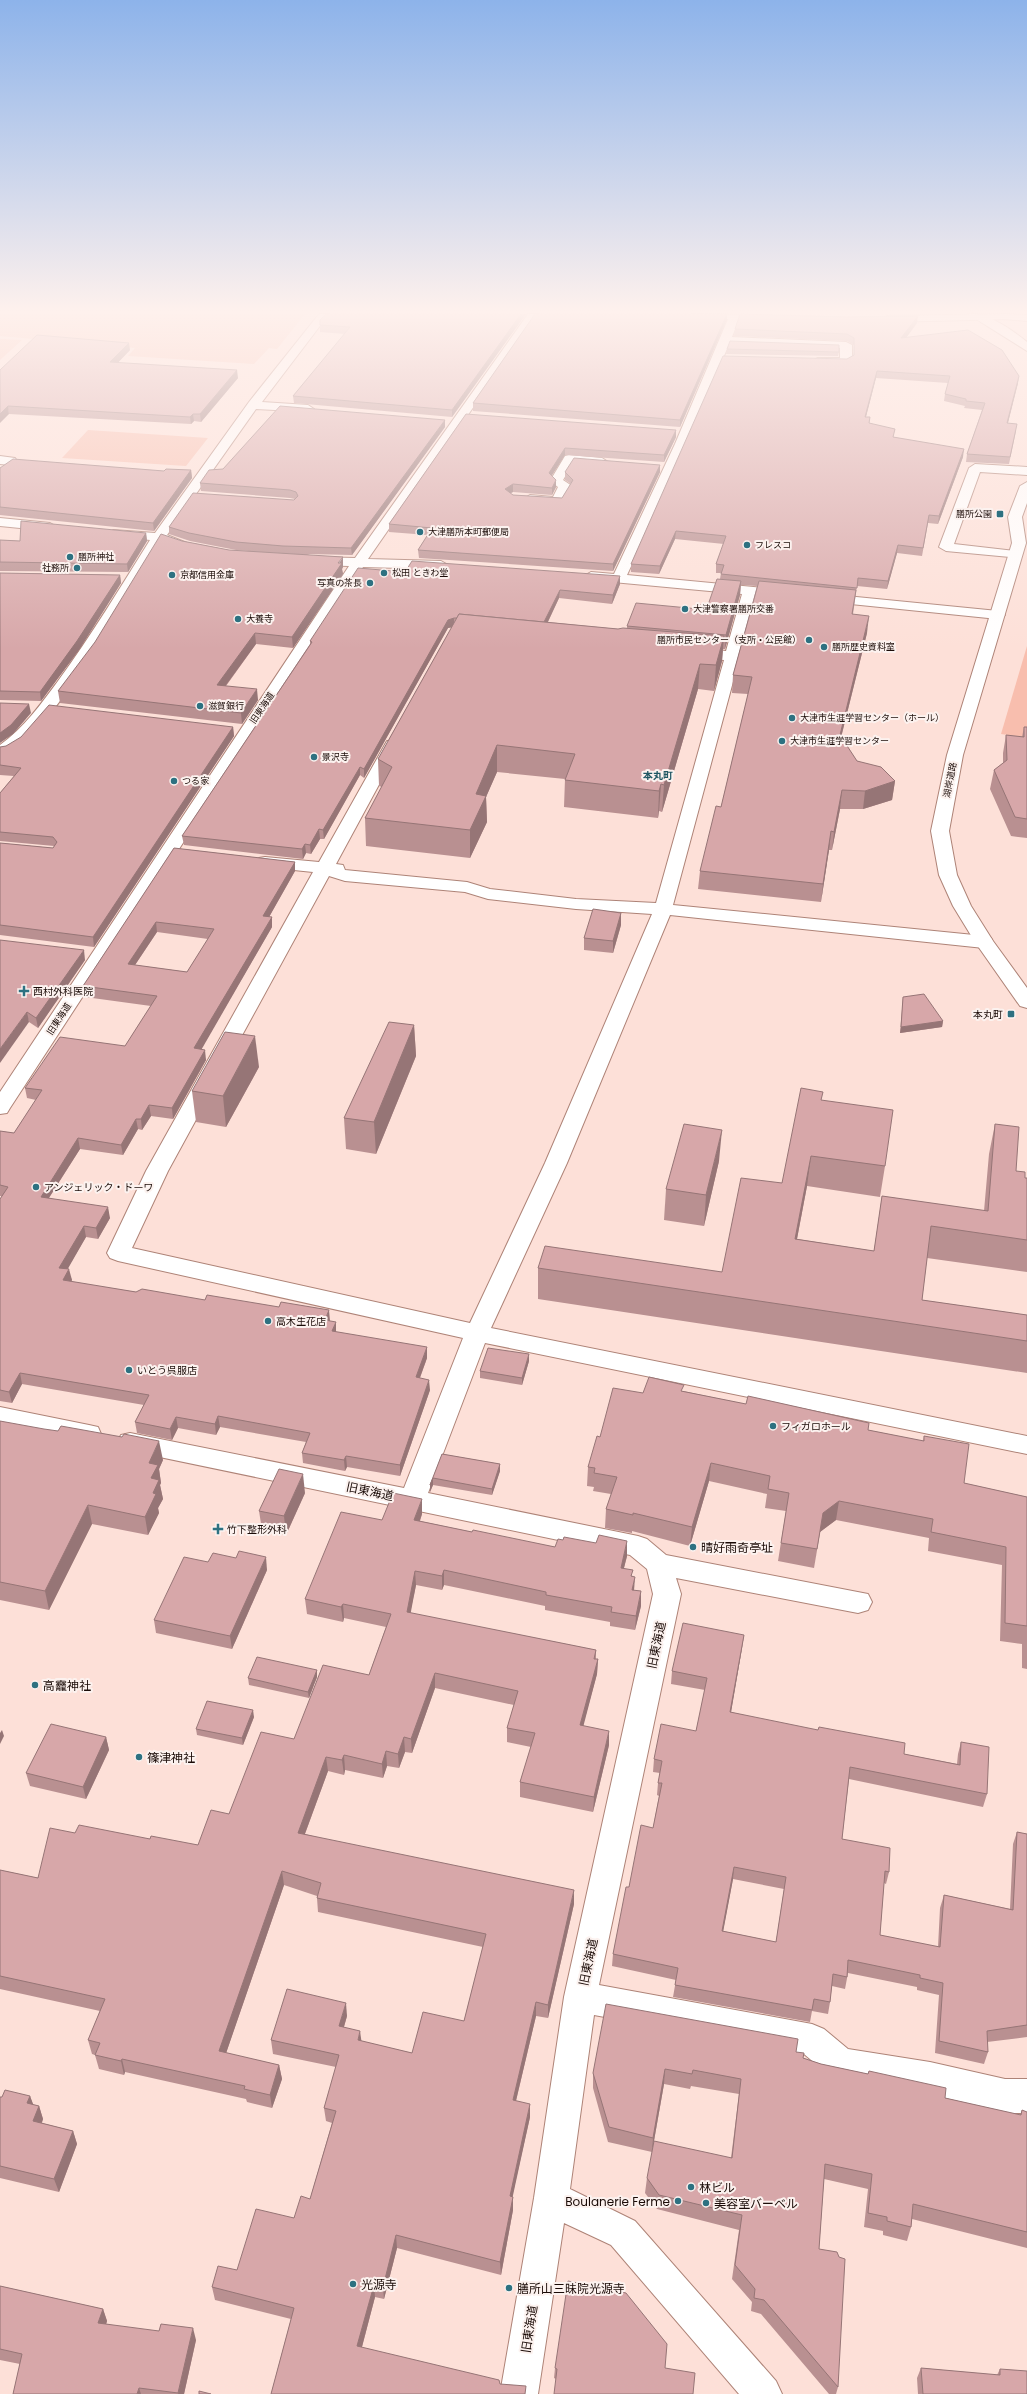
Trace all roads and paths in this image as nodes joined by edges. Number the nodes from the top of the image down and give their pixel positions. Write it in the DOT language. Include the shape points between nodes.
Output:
graph roads {
  1 [pos="238,426"];
  2 [pos="453,426"];
  3 [pos="689,426"];
  4 [pos="670,431"];
  5 [pos="686,433"];
  6 [pos="5,460"];
  7 [pos="26,462"];
  8 [pos="616,463"];
  9 [pos="654,467"];
  10 [pos="670,468"];
  11 [pos="0,471"];
  12 [pos="1027,471"];
  13 [pos="188,473"];
  14 [pos="204,474"];
  15 [pos="1027,486"];
  16 [pos="189,495"];
  17 [pos="205,496"];
  18 [pos="520,498"];
  19 [pos="0,522"];
  20 [pos="64,528"];
  21 [pos="104,532"];
  22 [pos="159,537"];
  23 [pos="1020,544"];
  24 [pos="150,552"];
  25 [pos="299,562"];
  26 [pos="359,562"];
  27 [pos="452,566"];
  28 [pos="579,575"];
  29 [pos="117,578"];
  30 [pos="133,578"];
  31 [pos="619,578"];
  32 [pos="750,591"];
  33 [pos="799,596"];
  34 [pos="814,597"];
  35 [pos="998,615"];
  36 [pos="677,651"];
  37 [pos="733,656"];
  38 [pos="24,708"];
  39 [pos="54,709"];
  40 [pos="400,731"];
  41 [pos="0,752"];
  42 [pos="171,850"];
  43 [pos="192,853"];
  44 [pos="245,859"];
  45 [pos="324,869"];
  46 [pos="663,909"];
  47 [pos="984,942"];
  48 [pos="78,952"];
  49 [pos="101,955"];
  50 [pos="1027,1002"];
  51 [pos="0,1108"];
  52 [pos="477,1333"];
  53 [pos="0,1416"];
  54 [pos="1027,1445"];
  55 [pos="412,1500"];
  56 [pos="659,1564"];
  57 [pos="858,1602"];
  58 [pos="580,1997"];
  59 [pos="1027,2096"];
  60 [pos="551,2198"];
  61 [pos="519,2394"];
  62 [pos="763,2394"];
  1 -- 14 [label="street"];
  2 -- 26 [label="street, 旧東海道"];
  3 -- 5 [label="street"];
  4 -- 5 [label="street"];
  5 -- 10 [label="street"];
  6 -- 7 [label="street"];
  6 -- 11 [label="street"];
  8 -- 18 [label="street" via="569,459 556,481 566,486 557,501"];
  9 -- 10 [label="street"];
  10 -- 31 [label="street"];
  12 -- 23 [label="street" via="975,468 946,547"];
  13 -- 14 [label="street"];
  14 -- 16 [label="street"];
  15 -- 23 [label="street, 湖岸道路" via="1016,517"];
  16 -- 17 [label="street"];
  16 -- 22 [label="street"];
  19 -- 20 [label="street"];
  21 -- 22 [label="street"];
  22 -- 24 [label="street"];
  22 -- 24 [label="street" via="200,553"];
  23 -- 35 [label="street, 湖岸道路"];
  24 -- 30 [label="street"];
  25 -- 26 [label="street"];
  26 -- 27 [label="street"];
  26 -- 42 [label="street, 旧東海道" via="238,730"];
  28 -- 31 [label="street"];
  29 -- 30 [label="street"];
  30 -- 39 [label="street"];
  31 -- 32 [label="street"];
  32 -- 33 [label="street"];
  32 -- 37 [label="street"];
  34 -- 35 [label="street"];
  35 -- 47 [label="street, 湖岸道路" via="955,756 940,831 948,875 962,906"];
  36 -- 37 [label="street"];
  37 -- 46 [label="street"];
  38 -- 39 [label="street"];
  39 -- 41 [label="street"];
  40 -- 45 [label="street"];
  42 -- 43 [label="street"];
  42 -- 49 [label="street, 旧東海道"];
  44 -- 45 [label="street"];
  45 -- 46 [label="street" via="345,876 467,887 488,894 576,904"];
  45 -- 52 [label="street" via="157,1171 118,1253"];
  46 -- 47 [label="street"];
  46 -- 52 [label="street" via="556,1163"];
  47 -- 50 [label="street, 湖岸道路"];
  48 -- 49 [label="street"];
  49 -- 51 [label="street, 旧東海道"];
  52 -- 54 [label="street"];
  52 -- 55 [label="street"];
  53 -- 55 [label="street, 旧東海道"];
  55 -- 56 [label="street, 旧東海道" via="638,1546"];
  56 -- 57 [label="street"];
  56 -- 58 [label="street, 旧東海道" via="667,1594"];
  58 -- 59 [label="street" via="812,2040 841,2064 930,2078 1005,2096"];
  58 -- 60 [label="street, 旧東海道"];
  60 -- 61 [label="street, 旧東海道"];
  60 -- 62 [label="street" via="623,2233"];
}
